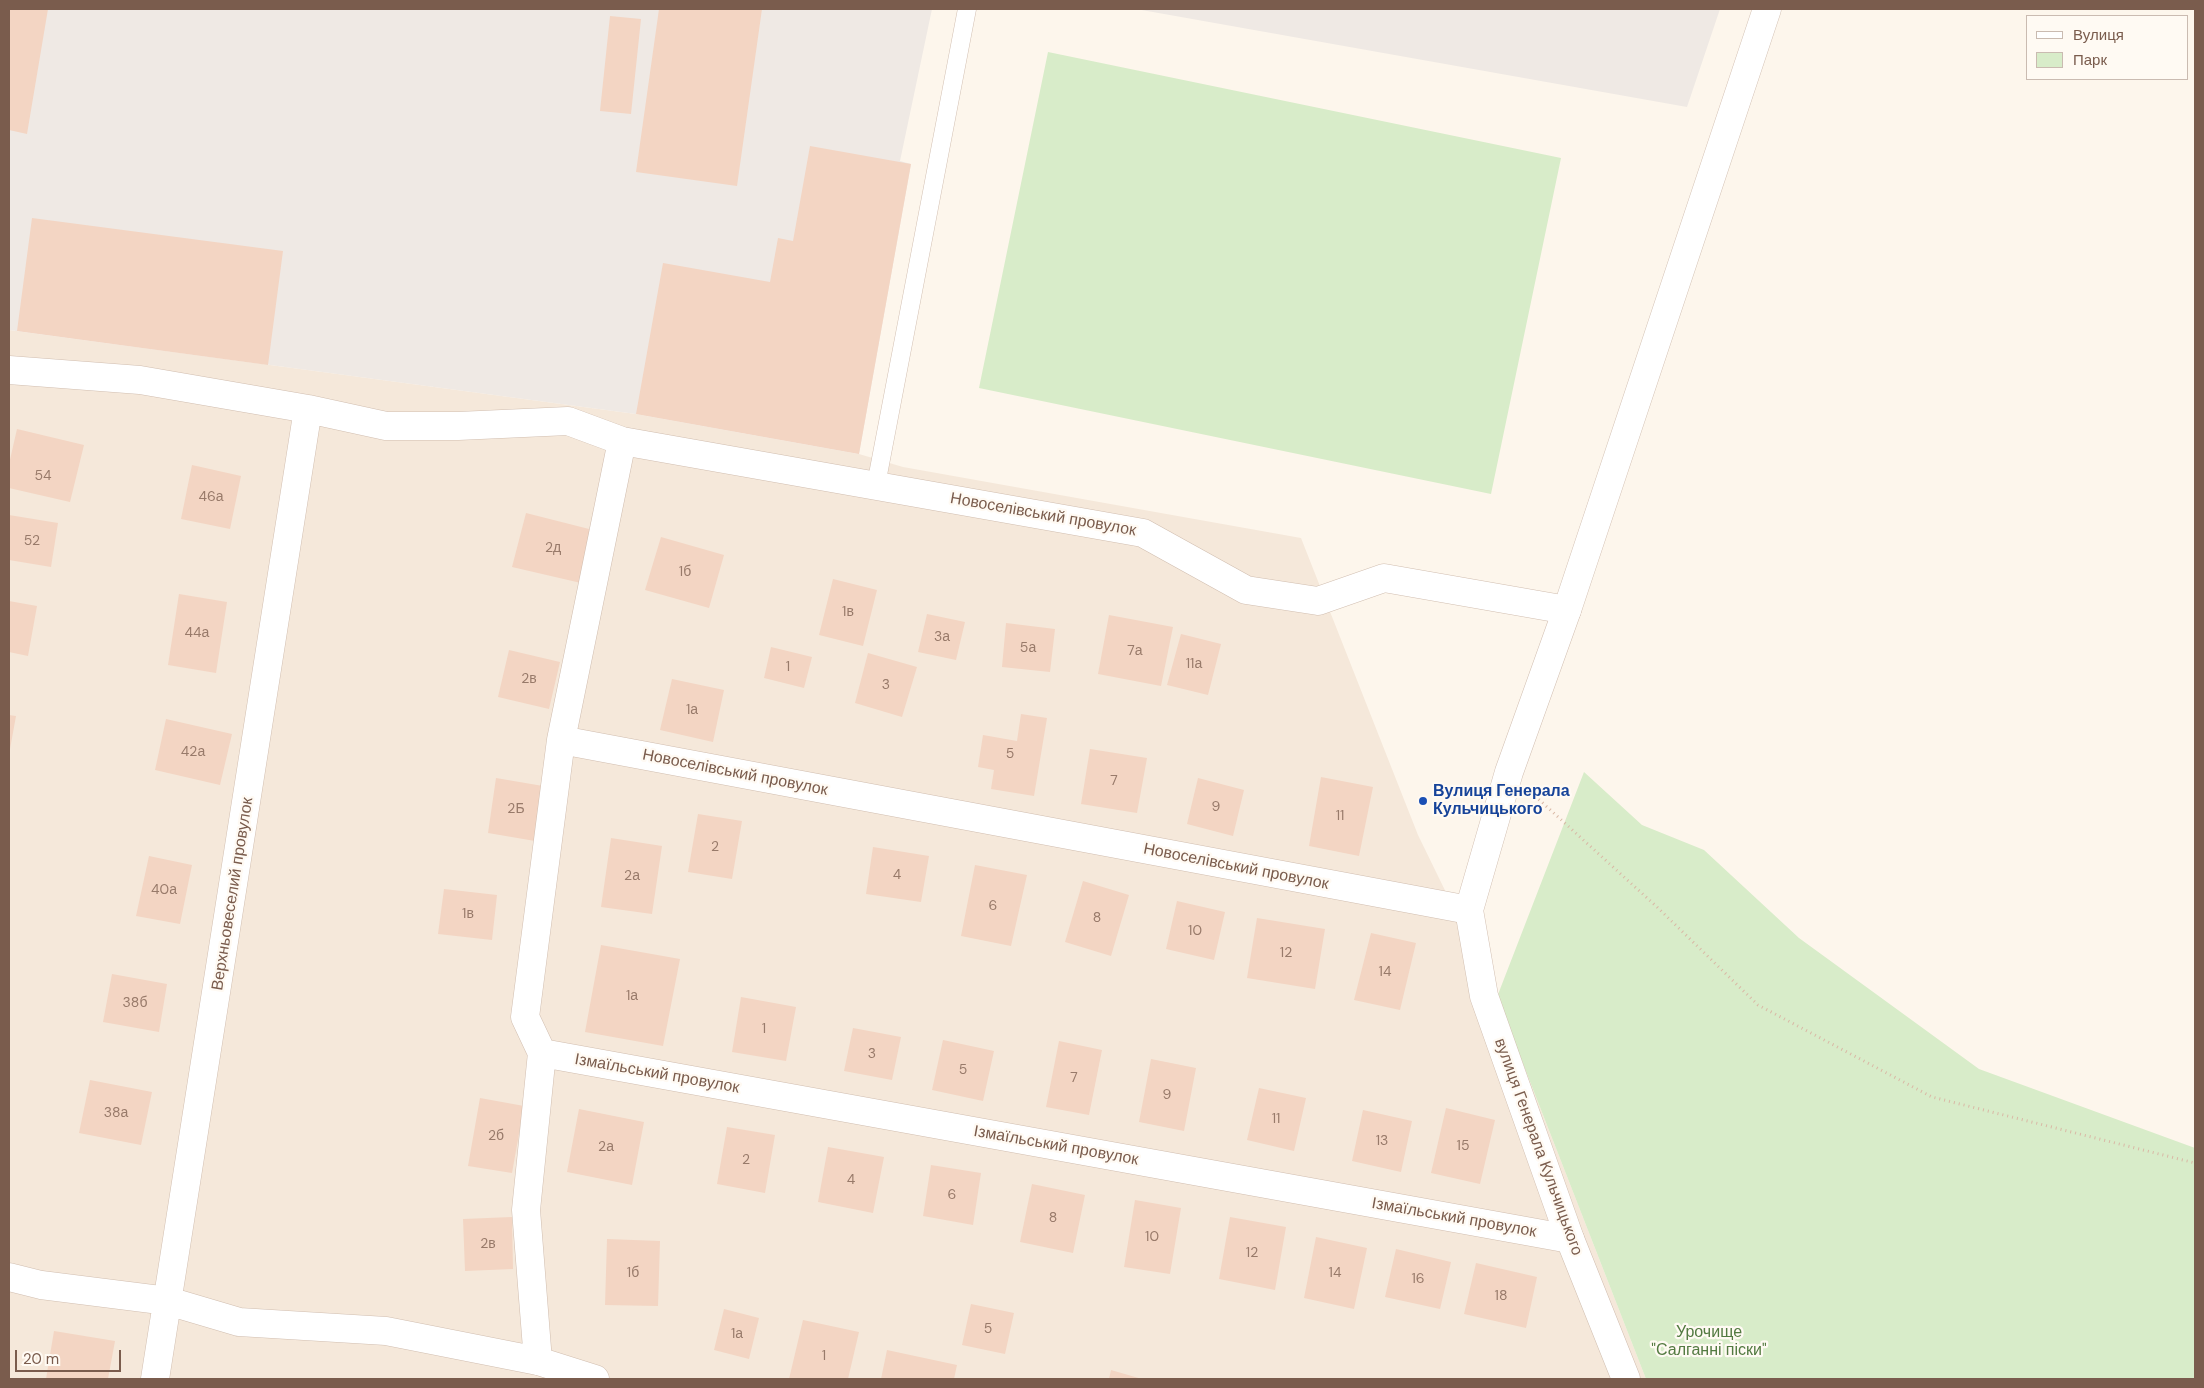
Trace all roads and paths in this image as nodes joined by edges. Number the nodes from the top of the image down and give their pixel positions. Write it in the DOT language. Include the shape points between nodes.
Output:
graph roads {
  1 [pos="968,9"];
  2 [pos="1767,9"];
  3 [pos="9,370"];
  4 [pos="308,409"];
  5 [pos="622,442"];
  6 [pos="876,485"];
  7 [pos="1567,610"];
  8 [pos="561,740"];
  9 [pos="1509,772"];
  10 [pos="1469,910"];
  11 [pos="542,1053"];
  12 [pos="2195,1162"];
  13 [pos="1570,1239"];
  14 [pos="9,1277"];
  15 [pos="168,1301"];
  16 [pos="538,1361"];
  17 [pos="155,1379"];
  18 [pos="595,1379"];
  19 [pos="1626,1379"];
  1 -- 6 [label="lane"];
  2 -- 7 [label="street"];
  3 -- 4 [label="street, Новоселівський провулок" via="140,380"];
  4 -- 5 [label="street, Новоселівський провулок" via="386,426 568,420"];
  4 -- 15 [label="street, Верхньовеселий провулок"];
  5 -- 6 [label="street, Новоселівський провулок"];
  5 -- 8 [label="street"];
  6 -- 7 [label="street, Новоселівський провулок" via="1143,533 1246,590 1318,601 1384,578"];
  7 -- 9 [label="street"];
  8 -- 10 [label="street, Новоселівський провулок"];
  8 -- 11 [label="street" via="525,1017"];
  9 -- 10 [label="street"];
  9 -- 12 [label="path" via="1657,907 1758,1005 1932,1097"];
  10 -- 13 [label="street, вулиця Генерала Кульчицького" via="1484,996"];
  11 -- 13 [label="street, Ізмаїльський провулок"];
  11 -- 16 [label="street" via="526,1210"];
  13 -- 19 [label="street, вулиця Генерала Кульчицького"];
  14 -- 15 [label="street" via="41,1285"];
  15 -- 16 [label="street" via="239,1322 386,1331"];
  15 -- 17 [label="street, Верхньовеселий провулок"];
  16 -- 18 [label="street"];
}
